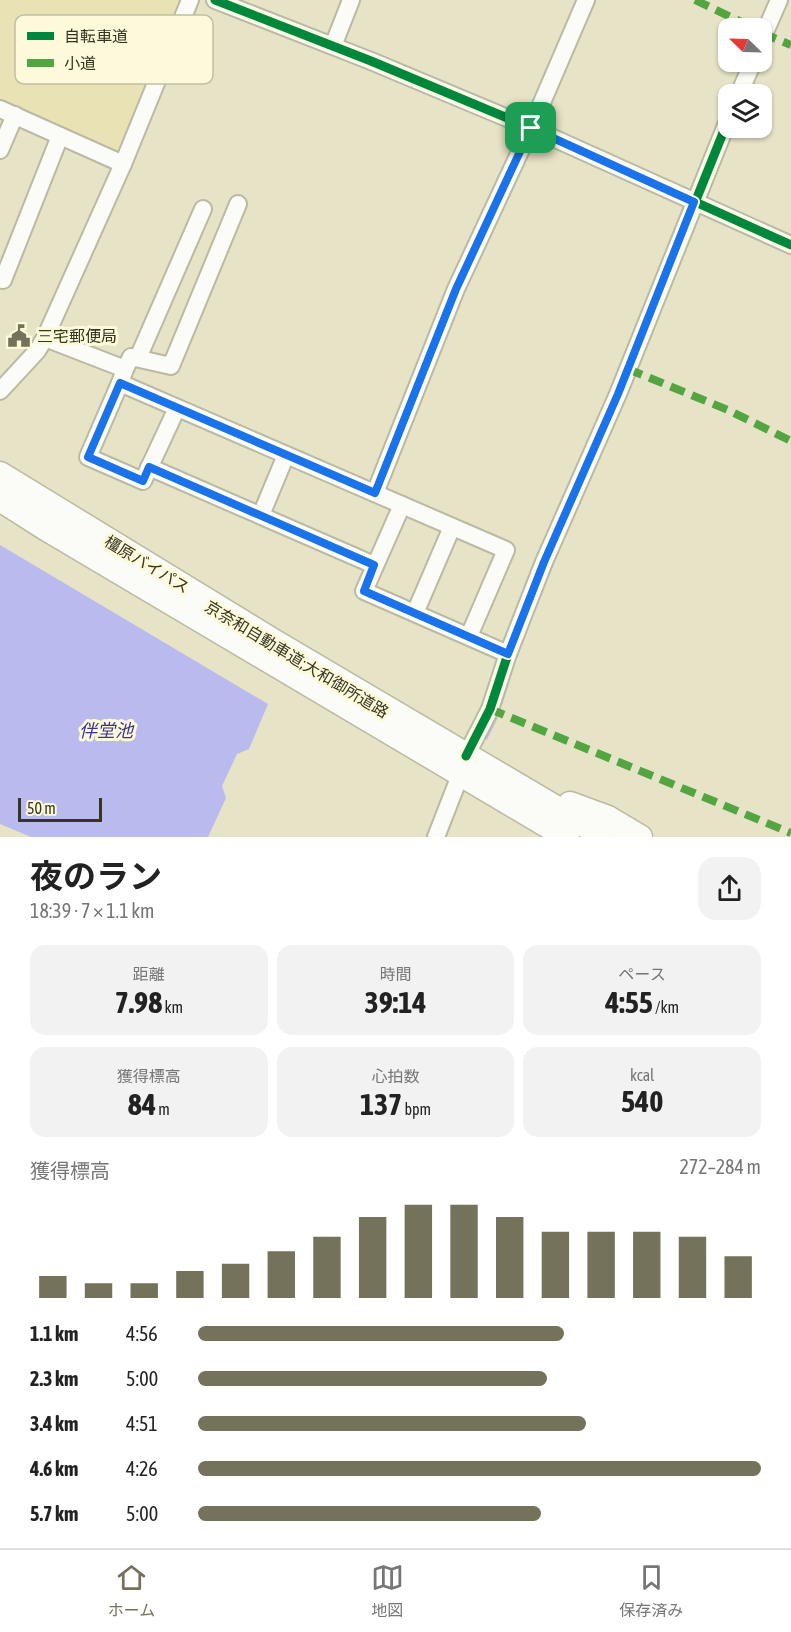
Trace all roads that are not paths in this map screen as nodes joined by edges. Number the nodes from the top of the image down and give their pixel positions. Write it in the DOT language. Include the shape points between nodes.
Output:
graph roads {
  1 [pos="190,0"];
  2 [pos="215,0"];
  3 [pos="351,0"];
  4 [pos="586,0"];
  5 [pos="779,0"];
  6 [pos="184,15"];
  7 [pos="771,18"];
  8 [pos="333,46"];
  9 [pos="156,84"];
  10 [pos="8,112"];
  11 [pos="531,128"];
  12 [pos="60,136"];
  13 [pos="721,138"];
  14 [pos="0,150"];
  15 [pos="123,164"];
  16 [pos="694,202"];
  17 [pos="238,204"];
  18 [pos="203,209"];
  19 [pos="791,245"];
  20 [pos="0,278"];
  21 [pos="45,338"];
  22 [pos="128,370"];
  23 [pos="3,383"];
  24 [pos="177,408"];
  25 [pos="286,455"];
  26 [pos="149,467"];
  27 [pos="0,474"];
  28 [pos="0,478"];
  29 [pos="375,493"];
  30 [pos="0,501"];
  31 [pos="402,505"];
  32 [pos="261,515"];
  33 [pos="452,527"];
  34 [pos="374,565"];
  35 [pos="415,614"];
  36 [pos="469,636"];
  37 [pos="508,654"];
  38 [pos="463,767"];
  39 [pos="502,790"];
  40 [pos="436,837"];
  41 [pos="540,837"];
  42 [pos="559,837"];
  43 [pos="567,837"];
  44 [pos="597,837"];
  45 [pos="605,837"];
  46 [pos="640,837"];
  1 -- 6 [label="street"];
  2 -- 8 [label="street"];
  3 -- 8 [label="street"];
  4 -- 11 [label="street"];
  5 -- 7 [label="street"];
  8 -- 11 [label="street"];
  9 -- 15 [label="street"];
  10 -- 12 [label="street"];
  10 -- 14 [label="street"];
  11 -- 16 [label="street"];
  11 -- 29 [label="street" via="456,289"];
  12 -- 15 [label="street"];
  12 -- 20 [label="street" via="3,280"];
  13 -- 16 [label="street"];
  15 -- 21 [label="street"];
  16 -- 19 [label="street"];
  16 -- 37 [label="street"];
  17 -- 22 [label="street" via="171,366"];
  18 -- 22 [label="street"];
  21 -- 22 [label="street"];
  21 -- 23 [label="street" via="37,351"];
  22 -- 24 [label="street"];
  22 -- 26 [label="street" via="88,457 143,481"];
  24 -- 25 [label="street"];
  24 -- 26 [label="street"];
  25 -- 29 [label="street"];
  25 -- 32 [label="street"];
  26 -- 32 [label="street"];
  27 -- 38 [label="highway, 橿原バイパス"];
  28 -- 44 [label="highway, 京奈和自動車道;大和御所道路" via="270,644"];
  29 -- 31 [label="street"];
  30 -- 38 [label="highway, 橿原バイパス" via="44,531"];
  30 -- 43 [label="highway, 京奈和自動車道;大和御所道路"];
  31 -- 33 [label="street"];
  31 -- 34 [label="street"];
  32 -- 34 [label="street"];
  33 -- 35 [label="street"];
  33 -- 36 [label="street" via="506,550"];
  34 -- 35 [label="street" via="364,591"];
  35 -- 36 [label="street"];
  36 -- 37 [label="street"];
  37 -- 38 [label="street" via="490,710"];
  38 -- 39 [label="highway, 橿原バイパス"];
  38 -- 40 [label="street"];
  39 -- 41 [label="highway"];
  39 -- 42 [label="highway, 橿原バイパス"];
  39 -- 45 [label="highway, 橿原バイパス"];
  39 -- 46 [label="highway" via="608,818"];
}
